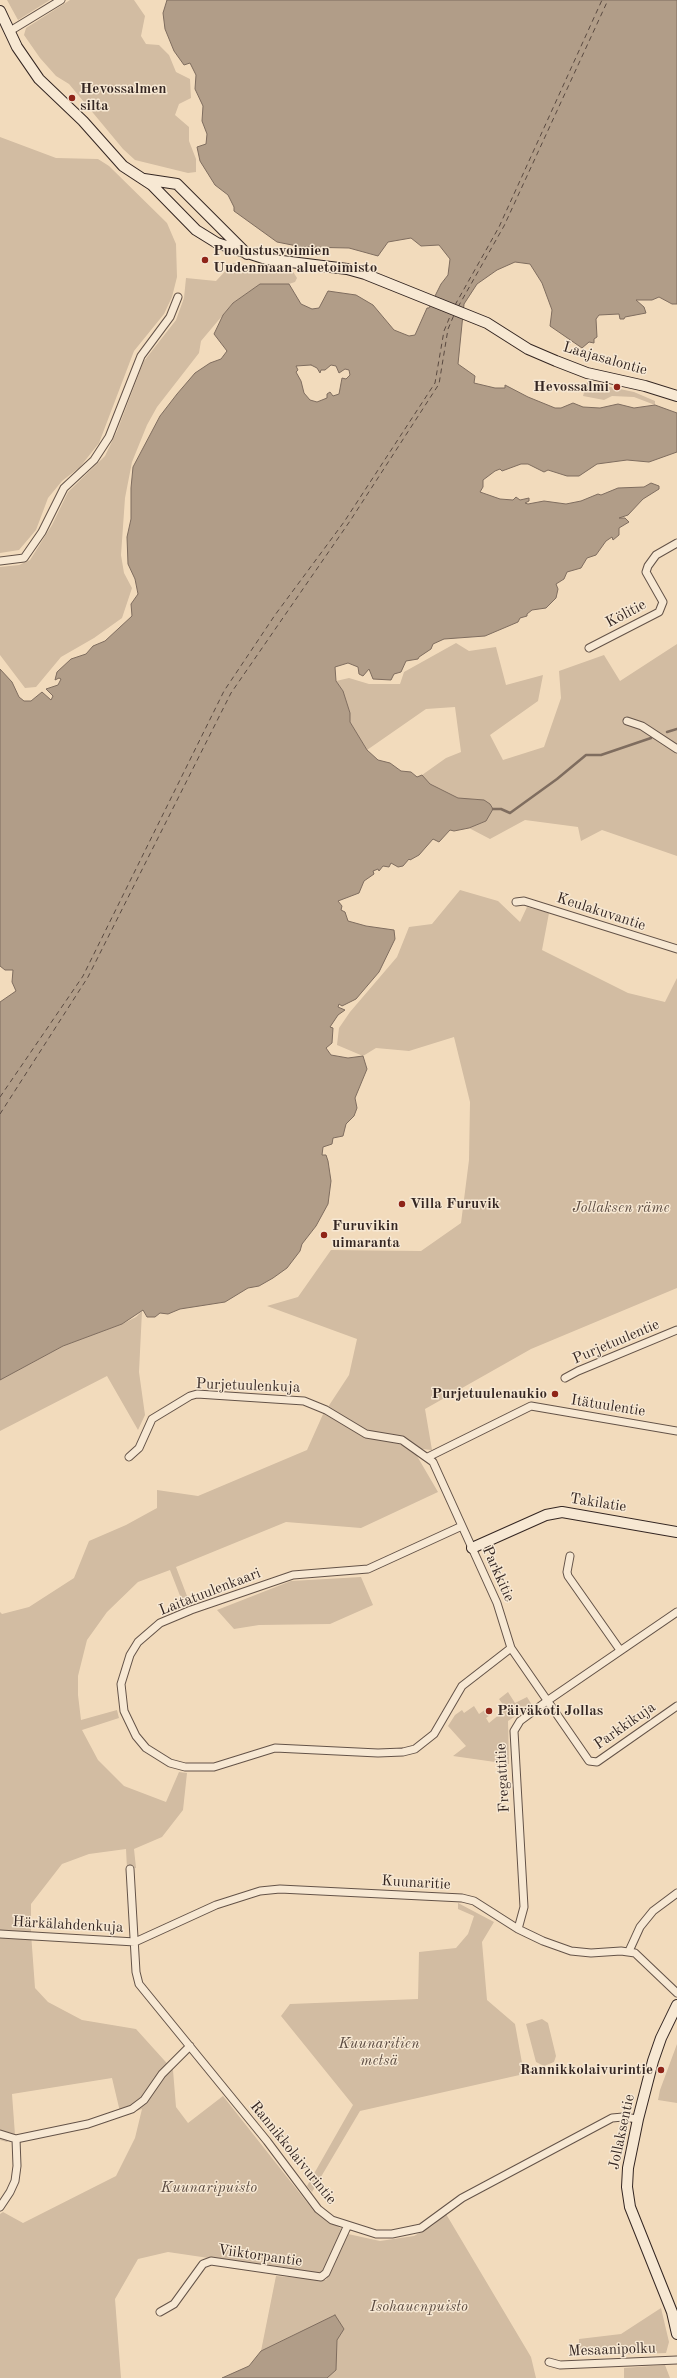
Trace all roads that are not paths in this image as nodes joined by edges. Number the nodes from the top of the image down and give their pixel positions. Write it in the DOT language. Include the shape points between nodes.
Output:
graph roads {
  1 [pos="61,0"];
  2 [pos="0,11"];
  3 [pos="5,27"];
  4 [pos="142,179"];
  5 [pos="248,255"];
  6 [pos="178,297"];
  7 [pos="677,396"];
  8 [pos="677,543"];
  9 [pos="0,561"];
  10 [pos="589,648"];
  11 [pos="627,721"];
  12 [pos="677,749"];
  13 [pos="516,902"];
  14 [pos="677,949"];
  15 [pos="677,1330"];
  16 [pos="565,1378"];
  17 [pos="677,1431"];
  18 [pos="129,1457"];
  19 [pos="428,1457"];
  20 [pos="462,1526"];
  21 [pos="677,1532"];
  22 [pos="472,1548"];
  23 [pos="570,1556"];
  24 [pos="677,1612"];
  25 [pos="511,1648"];
  26 [pos="620,1650"];
  27 [pos="547,1701"];
  28 [pos="677,1706"];
  29 [pos="130,1869"];
  30 [pos="677,1893"];
  31 [pos="518,1929"];
  32 [pos="0,1934"];
  33 [pos="135,1942"];
  34 [pos="629,1952"];
  35 [pos="677,1993"];
  36 [pos="677,2005"];
  37 [pos="190,2046"];
  38 [pos="638,2119"];
  39 [pos="0,2134"];
  40 [pos="16,2139"];
  41 [pos="0,2207"];
  42 [pos="347,2226"];
  43 [pos="160,2312"];
  44 [pos="677,2334"];
  45 [pos="677,2360"];
  46 [pos="548,2362"];
  1 -- 3 [label="street"];
  2 -- 3 [label="main road"];
  3 -- 4 [label="main road" via="39,79 83,121 123,166"];
  4 -- 5 [label="main road" via="202,234"];
  4 -- 5 [label="main road" via="177,184"];
  5 -- 7 [label="main road, Laajasalontie" via="347,270 406,290 487,323 528,349 587,373"];
  6 -- 9 [label="street" via="170,317 141,356 109,437 94,460 64,488 42,532 24,558"];
  8 -- 10 [label="street, Kölitie" via="656,555 646,572 663,602 659,612"];
  11 -- 12 [label="street" via="642,726"];
  13 -- 14 [label="street, Keulakuvantie" via="524,901"];
  15 -- 16 [label="street, Purjetuulentie"];
  17 -- 19 [label="street, Itätuulentie" via="531,1406"];
  18 -- 19 [label="street, Purjetuulenkuja" via="139,1448 152,1419 197,1394 304,1401 326,1410 366,1434 402,1440 418,1453"];
  19 -- 20 [label="street, Parkkitie" via="433,1462"];
  20 -- 22 [label="street, Parkkitie"];
  20 -- 25 [label="street, Laitatuulenkaari" via="368,1569 293,1575 160,1623 138,1642 130,1655 121,1684 124,1712 136,1736 146,1748 170,1763 190,1768 214,1767 275,1748 378,1754 403,1752 415,1749 434,1734 462,1686"];
  21 -- 22 [label="main road, Takilatie" via="562,1512 546,1515"];
  22 -- 25 [label="street, Parkkitie" via="503,1618"];
  23 -- 26 [label="street" via="568,1576"];
  24 -- 26 [label="street, Fregattitie"];
  25 -- 27 [label="street, Parkkitie"];
  26 -- 27 [label="street, Fregattitie"];
  27 -- 28 [label="street, Parkkikuja" via="586,1758 594,1763"];
  27 -- 31 [label="street, Fregattitie" via="520,1721 513,1737 524,1907"];
  29 -- 33 [label="street, Rannikkolaivurintie"];
  30 -- 34 [label="street" via="653,1911 640,1927"];
  31 -- 33 [label="street, Kuunaritie" via="474,1901 462,1898 280,1889 260,1891 223,1903"];
  31 -- 34 [label="street, Kuunaritie" via="571,1951"];
  32 -- 33 [label="street, Härkälahdenkuja"];
  33 -- 37 [label="street, Rannikkolaivurintie" via="139,1984"];
  34 -- 35 [label="street"];
  36 -- 38 [label="main road, Jollaksentie" via="661,2038"];
  37 -- 40 [label="street" via="162,2074 144,2100 132,2109 88,2124"];
  37 -- 42 [label="street, Rannikkolaivurintie" via="318,2209 332,2220"];
  38 -- 42 [label="street, Rannikkolaivurintie" via="612,2118 462,2198 421,2228 392,2234 376,2234"];
  38 -- 44 [label="main road, Jollaksentie" via="628,2168 630,2208 672,2312"];
  39 -- 40 [label="street"];
  40 -- 41 [label="street" via="17,2166 14,2181"];
  42 -- 43 [label="street, Viiktorpantie" via="326,2273 321,2277 211,2261 203,2264 174,2304"];
  45 -- 46 [label="street, Mesaanipolku" via="560,2365"];
}
